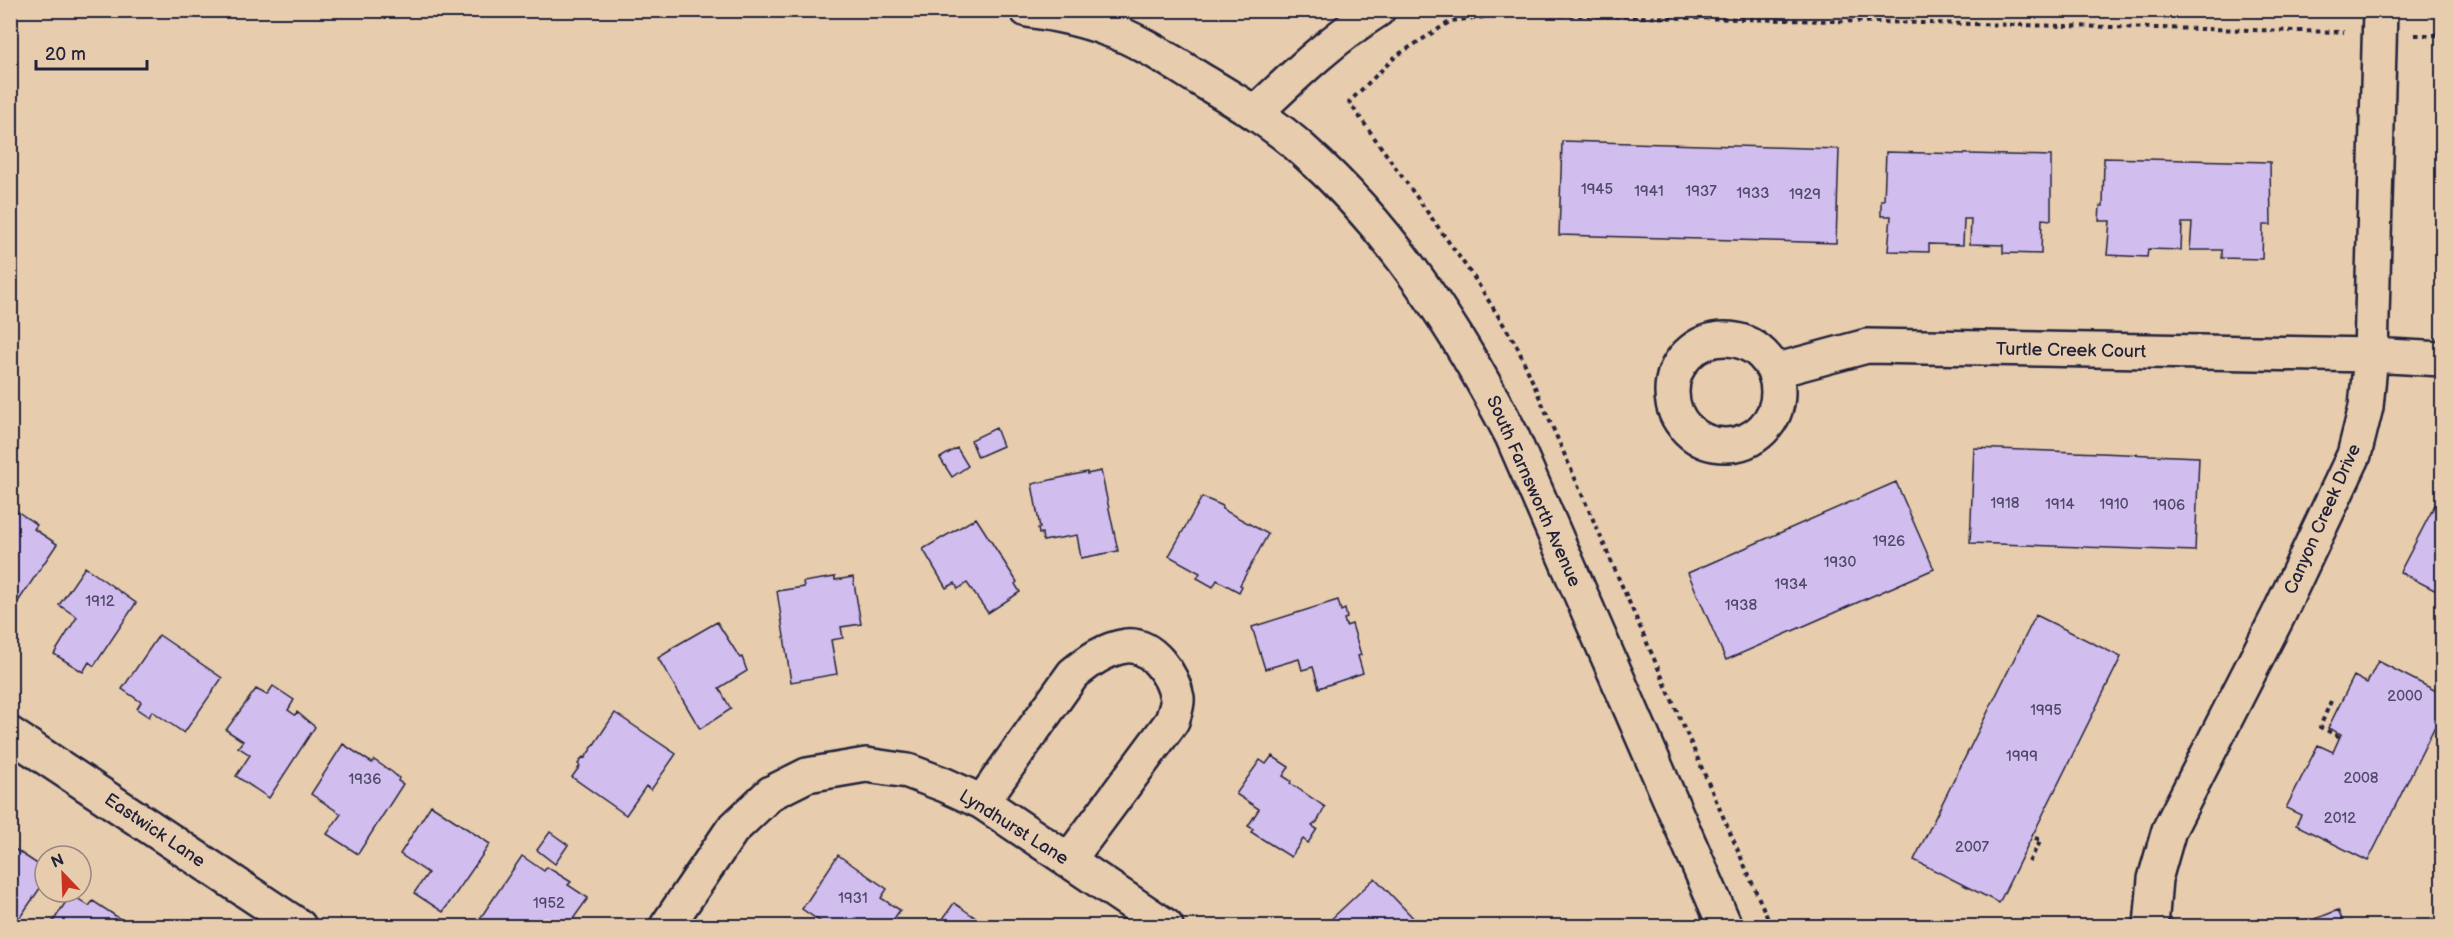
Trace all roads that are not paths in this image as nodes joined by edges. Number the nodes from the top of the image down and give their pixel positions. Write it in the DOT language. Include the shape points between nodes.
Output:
graph roads {
  1 [pos="1027,10"];
  2 [pos="1378,10"];
  3 [pos="2380,10"];
  4 [pos="1255,113"];
  5 [pos="2371,355"];
  6 [pos="2442,360"];
  7 [pos="1774,371"];
  8 [pos="10,734"];
  9 [pos="981,802"];
  10 [pos="1068,861"];
  11 [pos="299,927"];
  12 [pos="667,927"];
  13 [pos="1166,927"];
  14 [pos="1725,927"];
  15 [pos="2151,927"];
  1 -- 4 [label="street, South Farnsworth Avenue" via="1063,15 1109,29"];
  2 -- 4 [label="street" via="1350,27"];
  3 -- 5 [label="street, Canyon Creek Drive"];
  4 -- 14 [label="street, South Farnsworth Avenue" via="1304,150 1366,213 1451,326 1482,378 1512,436"];
  5 -- 6 [label="street, Turtle Creek Court"];
  5 -- 7 [label="street, Turtle Creek Court" via="1868,346"];
  5 -- 15 [label="street, Canyon Creek Drive" via="2366,407 2354,455 2169,831 2155,879"];
  8 -- 11 [label="street, Eastwick Lane"];
  9 -- 10 [label="street, Lyndhurst Lane"];
  9 -- 10 [label="street" via="1073,674 1112,649 1129,646 1148,653 1164,665 1172,682 1178,700 1172,721"];
  9 -- 12 [label="street, Lyndhurst Lane" via="908,771 866,765 807,775 771,793 732,830"];
  10 -- 13 [label="street, Lyndhurst Lane"];
}
